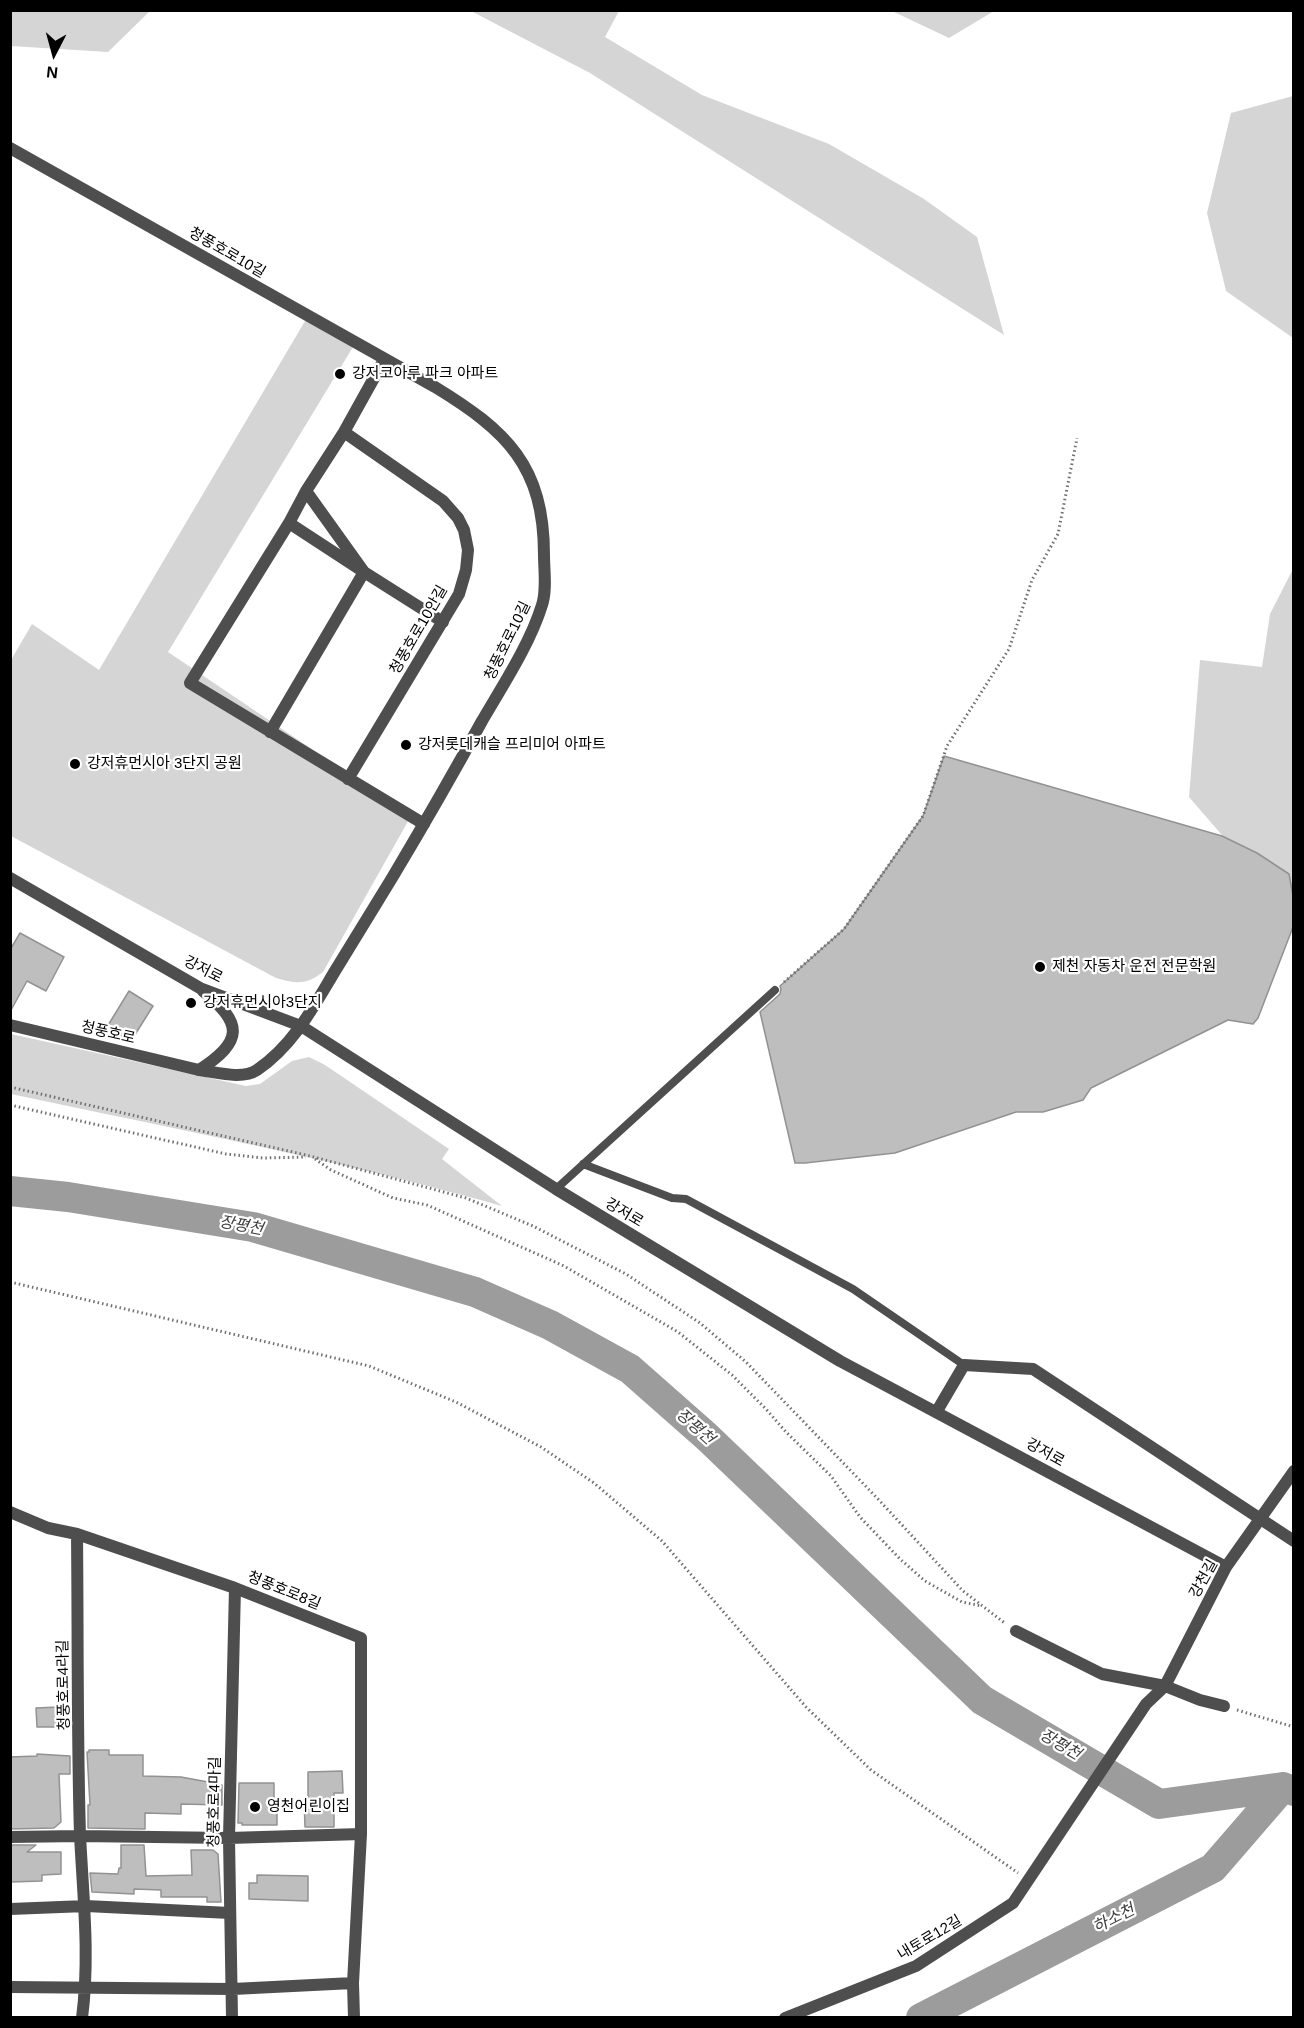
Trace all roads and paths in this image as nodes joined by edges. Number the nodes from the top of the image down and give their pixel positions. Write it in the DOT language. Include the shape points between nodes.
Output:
graph roads {
  1 [pos="10,148"];
  2 [pos="384,360"];
  3 [pos="344,432"];
  4 [pos="1077,438"];
  5 [pos="306,491"];
  6 [pos="288,523"];
  7 [pos="364,572"];
  8 [pos="442,622"];
  9 [pos="270,732"];
  10 [pos="348,779"];
  11 [pos="424,824"];
  12 [pos="10,878"];
  13 [pos="200,988"];
  14 [pos="774,990"];
  15 [pos="10,1025"];
  16 [pos="301,1026"];
  17 [pos="199,1070"];
  18 [pos="10,1087"];
  19 [pos="10,1106"];
  20 [pos="310,1156"];
  21 [pos="583,1164"];
  22 [pos="556,1189"];
  23 [pos="10,1282"];
  24 [pos="964,1365"];
  25 [pos="937,1411"];
  26 [pos="1293,1471"];
  27 [pos="10,1512"];
  28 [pos="1261,1517"];
  29 [pos="77,1534"];
  30 [pos="1293,1540"];
  31 [pos="1227,1567"];
  32 [pos="235,1588"];
  33 [pos="982,1606"];
  34 [pos="1016,1632"];
  35 [pos="1165,1686"];
  36 [pos="1224,1706"];
  37 [pos="1293,1727"];
  38 [pos="361,1834"];
  39 [pos="80,1836"];
  40 [pos="10,1838"];
  41 [pos="229,1838"];
  42 [pos="1036,1868"];
  43 [pos="1028,1880"];
  44 [pos="86,1906"];
  45 [pos="10,1909"];
  46 [pos="230,1913"];
  47 [pos="353,1983"];
  48 [pos="10,1987"];
  49 [pos="86,1988"];
  50 [pos="233,1989"];
  51 [pos="82,2018"];
  52 [pos="232,2018"];
  53 [pos="354,2018"];
  54 [pos="785,2018"];
  1 -- 2 [label="street, 청풍호로10길"];
  2 -- 3 [label="street"];
  2 -- 11 [label="street, 청풍호로10길" via="472,410 503,436 523,463 539,500 544,530 543,603 519,656"];
  3 -- 5 [label="street"];
  3 -- 8 [label="street, 청풍호로10안길" via="443,501 458,518 468,549 466,570 459,594"];
  4 -- 14 [label="path" via="1058,534 1032,580 1009,649 947,746 923,816 844,929"];
  5 -- 6 [label="street"];
  5 -- 7 [label="street"];
  6 -- 7 [label="street"];
  6 -- 9 [label="street" via="190,683"];
  7 -- 8 [label="street"];
  7 -- 9 [label="street"];
  8 -- 10 [label="street, 청풍호로10안길"];
  9 -- 10 [label="street"];
  10 -- 11 [label="street"];
  11 -- 16 [label="street, 청풍호로10길"];
  12 -- 13 [label="street, 강저로"];
  13 -- 16 [label="street, 강저로"];
  13 -- 17 [label="street" via="223,1007 233,1030 224,1051"];
  14 -- 21 [label="lane"];
  15 -- 17 [label="street, 청풍호로"];
  16 -- 17 [label="street, 청풍호로" via="255,1071 226,1074"];
  16 -- 22 [label="street, 강저로"];
  18 -- 20 [label="path"];
  19 -- 20 [label="path" via="226,1155"];
  20 -- 33 [label="path" via="331,1170 393,1198 427,1205 564,1266 678,1332 732,1375 765,1408 831,1476 860,1517 900,1559 925,1581 962,1602"];
  20 -- 33 [label="path" via="466,1198 533,1226 626,1274 700,1323 746,1362 963,1591"];
  21 -- 22 [label="lane"];
  21 -- 24 [label="lane" via="672,1198 686,1199 854,1289"];
  22 -- 25 [label="street, 강저로" via="840,1361"];
  23 -- 43 [label="path" via="369,1366 456,1401 541,1447 594,1483 662,1541 806,1707 871,1770"];
  24 -- 25 [label="street"];
  24 -- 28 [label="street" via="1033,1369"];
  25 -- 31 [label="street, 강저로"];
  26 -- 28 [label="street, 강천길"];
  27 -- 29 [label="street, 청풍호로8길" via="48,1528"];
  28 -- 30 [label="street"];
  28 -- 31 [label="street, 강천길"];
  29 -- 32 [label="street, 청풍호로8길"];
  29 -- 39 [label="street, 청풍호로4라길"];
  31 -- 35 [label="street, 강천길"];
  32 -- 38 [label="street, 청풍호로8길" via="361,1638"];
  32 -- 41 [label="street, 청풍호로4마길"];
  33 -- 34 [label="path"];
  34 -- 35 [label="street" via="1102,1674"];
  35 -- 36 [label="street"];
  35 -- 42 [label="street, 강천길" via="1146,1704"];
  36 -- 37 [label="path"];
  38 -- 41 [label="street"];
  38 -- 47 [label="street, 청풍호로8길"];
  39 -- 40 [label="street"];
  39 -- 41 [label="street"];
  39 -- 44 [label="street, 청풍호로4라길"];
  41 -- 46 [label="street, 청풍호로4마길"];
  42 -- 43 [label="street, 내토로12길"];
  43 -- 54 [label="street, 내토로12길" via="1013,1903 916,1966"];
  44 -- 45 [label="street"];
  44 -- 46 [label="street"];
  44 -- 49 [label="street, 청풍호로4라길"];
  46 -- 50 [label="street, 청풍호로4마길"];
  47 -- 50 [label="street"];
  47 -- 53 [label="street, 청풍호로8길"];
  48 -- 49 [label="street"];
  49 -- 50 [label="street"];
  49 -- 51 [label="street, 청풍호로4라길"];
  50 -- 52 [label="street, 청풍호로4마길"];
}
